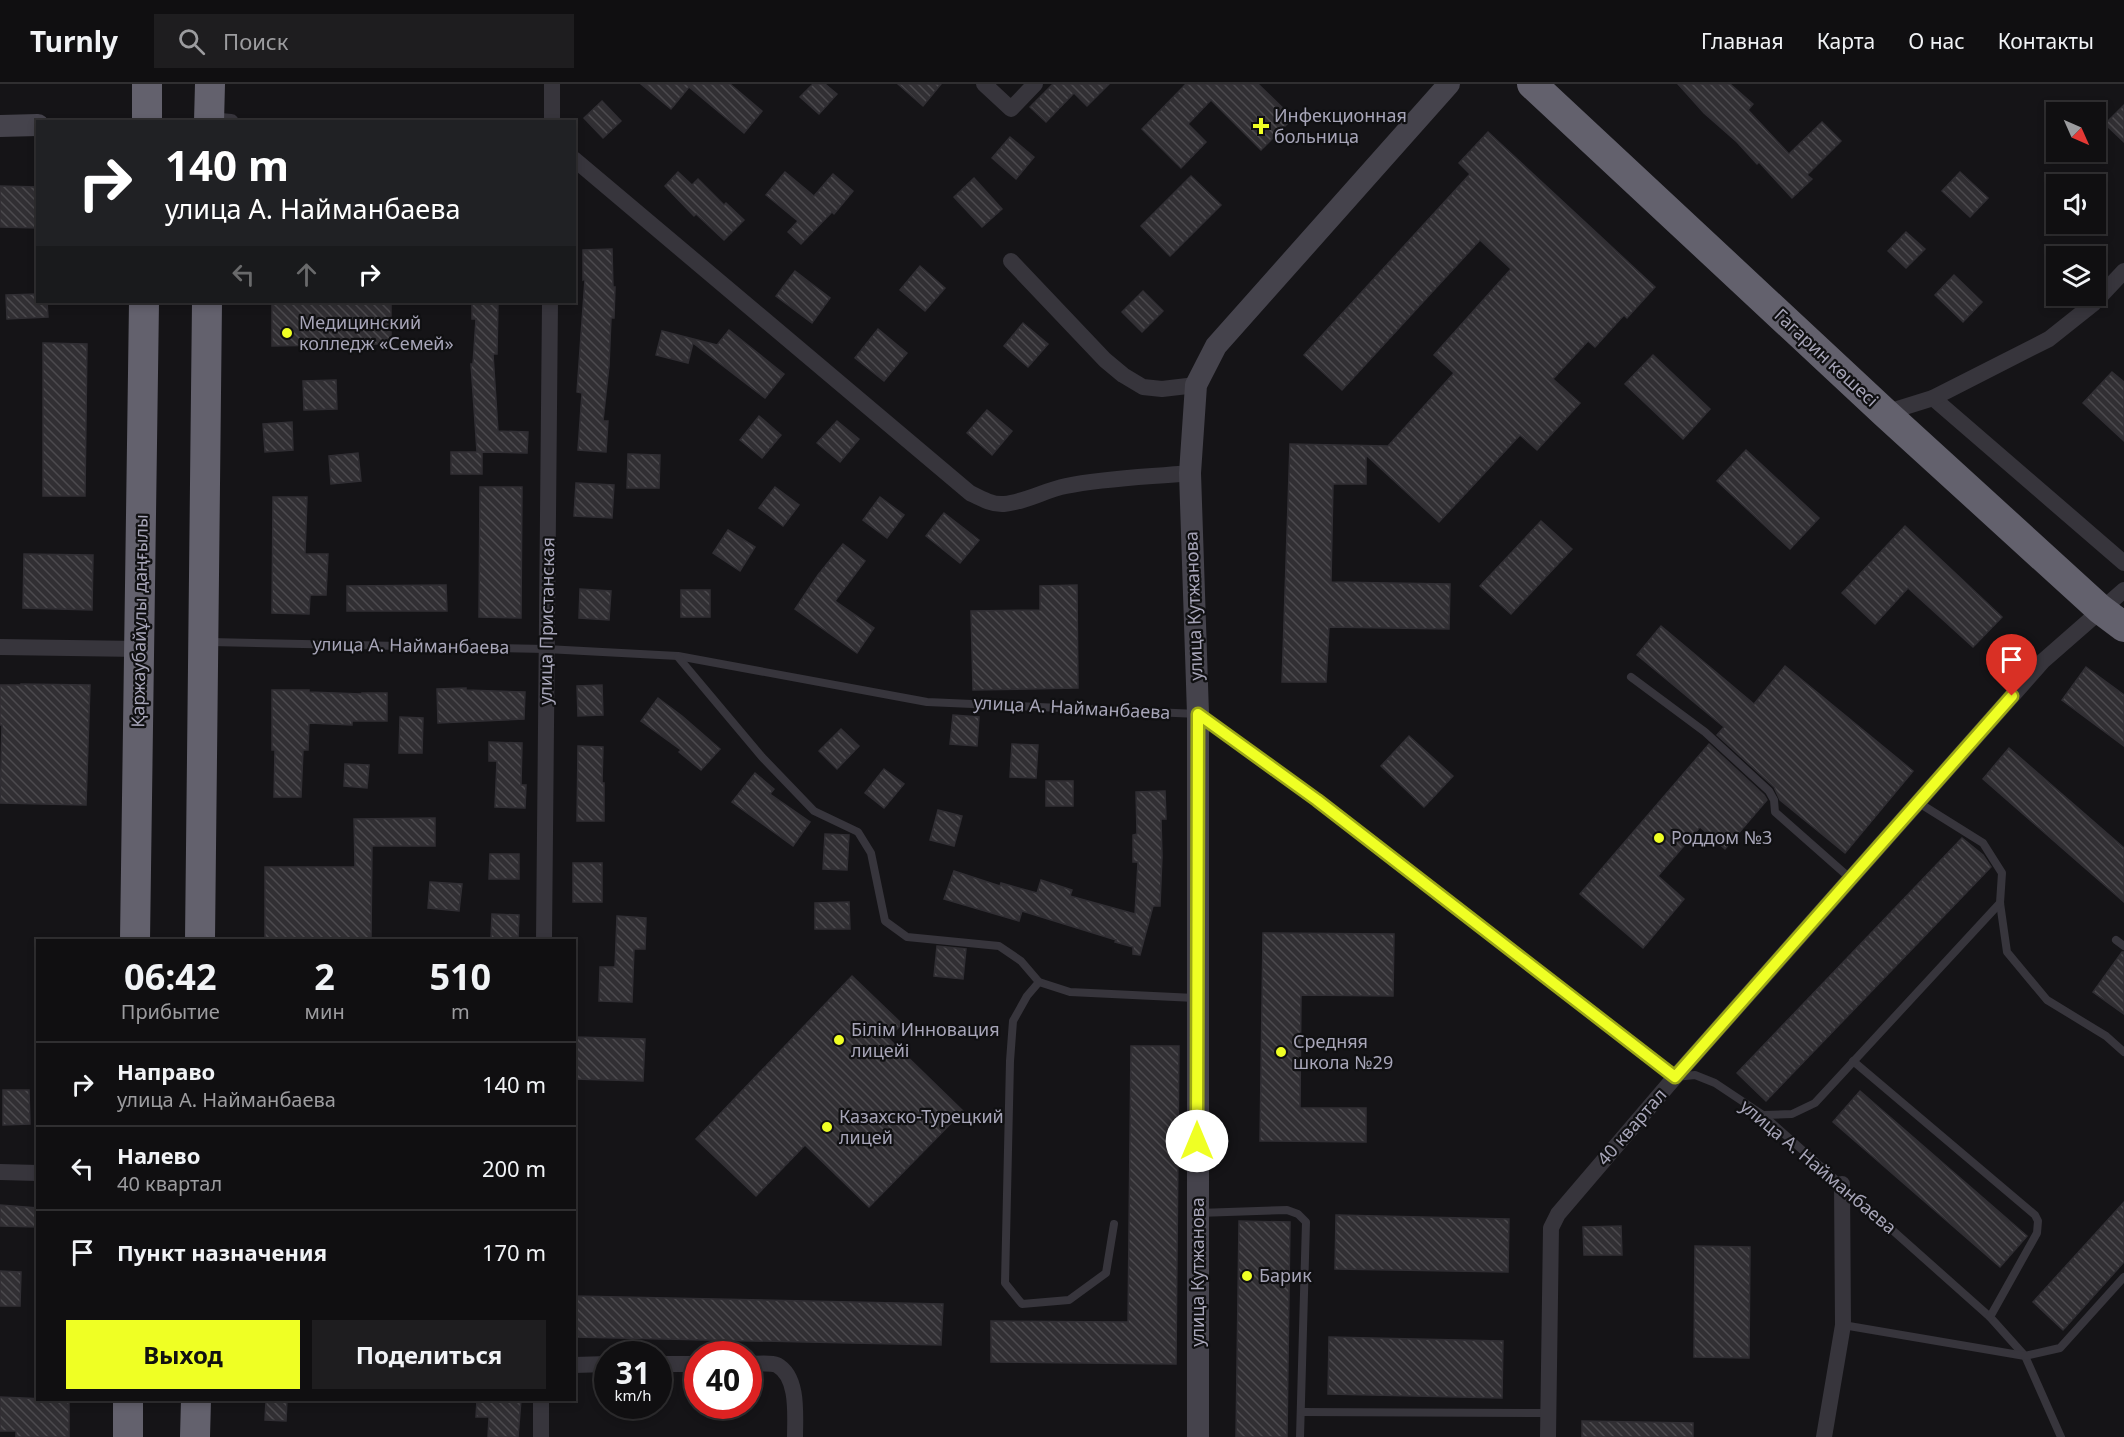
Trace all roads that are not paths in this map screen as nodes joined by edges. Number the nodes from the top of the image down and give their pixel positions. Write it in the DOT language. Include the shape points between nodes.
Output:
graph roads {
  1 [pos="147,84"];
  2 [pos="210,84"];
  3 [pos="552,84"];
  4 [pos="984,84"];
  5 [pos="1035,84"];
  6 [pos="1449,84"];
  7 [pos="1532,84"];
  8 [pos="147,120"];
  9 [pos="210,120"];
  10 [pos="552,120"];
  11 [pos="36,125"];
  12 [pos="0,126"];
  13 [pos="576,161"];
  14 [pos="1011,261"];
  15 [pos="2124,271"];
  16 [pos="144,303"];
  17 [pos="207,303"];
  18 [pos="550,303"];
  19 [pos="1196,385"];
  20 [pos="1932,398"];
  21 [pos="1885,413"];
  22 [pos="1190,473"];
  23 [pos="2124,563"];
  24 [pos="2124,590"];
  25 [pos="2100,609"];
  26 [pos="2124,627"];
  27 [pos="203,642"];
  28 [pos="0,647"];
  29 [pos="140,649"];
  30 [pos="546,649"];
  31 [pos="678,656"];
  32 [pos="1631,677"];
  33 [pos="1198,714"];
  34 [pos="1919,803"];
  35 [pos="1851,879"];
  36 [pos="2000,903"];
  37 [pos="135,939"];
  38 [pos="200,939"];
  39 [pos="544,939"];
  40 [pos="2116,940"];
  41 [pos="2124,946"];
  42 [pos="1039,982"];
  43 [pos="1197,998"];
  44 [pos="2124,1052"];
  45 [pos="1852,1062"];
  46 [pos="1675,1077"];
  47 [pos="1763,1115"];
  48 [pos="0,1172"];
  49 [pos="36,1173"];
  50 [pos="1842,1184"];
  51 [pos="1198,1213"];
  52 [pos="1114,1224"];
  53 [pos="2124,1277"];
  54 [pos="1990,1317"];
  55 [pos="1843,1325"];
  56 [pos="2025,1356"];
  57 [pos="594,1364"];
  58 [pos="762,1364"];
  59 [pos="576,1365"];
  60 [pos="128,1401"];
  61 [pos="196,1401"];
  62 [pos="541,1401"];
  63 [pos="1301,1412"];
  64 [pos="1549,1413"];
  65 [pos="128,1437"];
  66 [pos="195,1437"];
  67 [pos="541,1437"];
  68 [pos="795,1437"];
  69 [pos="1198,1437"];
  70 [pos="1300,1437"];
  71 [pos="1548,1437"];
  72 [pos="1824,1437"];
  73 [pos="2061,1437"];
  1 -- 8 [label="highway"];
  2 -- 9 [label="highway"];
  3 -- 10 [label="street"];
  4 -- 5 [label="street" via="1011,109"];
  6 -- 19 [label="street, улица Кутжанова" via="1216,346"];
  7 -- 21 [label="highway, Гагарин көшесі"];
  11 -- 12 [label="street"];
  13 -- 22 [label="street" via="970,493 1002,505 1078,484"];
  14 -- 19 [label="street" via="1123,375 1143,387"];
  15 -- 20 [label="street" via="2093,304 2049,339"];
  16 -- 29 [label="highway, Қаржаубайұлы даңғылы"];
  17 -- 27 [label="highway"];
  18 -- 30 [label="street, улица Пристанская"];
  19 -- 22 [label="street, улица Кутжанова"];
  20 -- 21 [label="street"];
  20 -- 23 [label="street"];
  21 -- 25 [label="highway, Гагарин көшесі"];
  22 -- 33 [label="street, улица Кутжанова"];
  24 -- 25 [label="street, 40 квартал"];
  25 -- 26 [label="highway, Гагарин көшесі"];
  25 -- 34 [label="street, 40 квартал" via="2043,661"];
  27 -- 30 [label="lane, улица А. Найманбаева"];
  27 -- 38 [label="highway"];
  28 -- 29 [label="street"];
  29 -- 37 [label="highway, Қаржаубайұлы даңғылы"];
  30 -- 31 [label="lane, улица А. Найманбаева"];
  30 -- 39 [label="street, улица Пристанская"];
  31 -- 33 [label="lane, улица А. Найманбаева" via="927,702"];
  31 -- 42 [label="lane" via="762,757 814,811 858,832 871,854 885,921 906,937 999,946 1022,961"];
  32 -- 35 [label="lane" via="1706,732 1769,791 1775,812"];
  33 -- 43 [label="street, улица Кутжанова"];
  33 -- 46 [label="lane" via="1317,800"];
  34 -- 35 [label="street, 40 квартал"];
  34 -- 36 [label="lane" via="1983,843 2002,873"];
  35 -- 46 [label="street, 40 квартал"];
  36 -- 44 [label="lane" via="2007,952 2047,1000 2106,1036"];
  36 -- 45 [label="lane"];
  40 -- 41 [label="lane"];
  42 -- 43 [label="lane" via="1070,992"];
  42 -- 52 [label="lane" via="1013,1021 1005,1283 1022,1304 1069,1300 1106,1273"];
  43 -- 51 [label="street, улица Кутжанова"];
  45 -- 47 [label="lane" via="1815,1103 1792,1114"];
  45 -- 54 [label="lane" via="2035,1215 2037,1233"];
  46 -- 47 [label="lane, улица А. Найманбаева" via="1695,1076 1715,1083"];
  46 -- 64 [label="street, 40 квартал" via="1558,1214 1551,1228"];
  47 -- 50 [label="lane, улица А. Найманбаева"];
  48 -- 49 [label="street"];
  50 -- 54 [label="lane, улица А. Найманбаева"];
  50 -- 55 [label="street"];
  51 -- 63 [label="lane" via="1287,1210 1306,1222"];
  51 -- 69 [label="street, улица Кутжанова"];
  53 -- 56 [label="lane" via="2060,1348"];
  54 -- 56 [label="lane, улица А. Найманбаева"];
  55 -- 56 [label="lane"];
  55 -- 72 [label="street"];
  56 -- 73 [label="lane, улица А. Найманбаева"];
  57 -- 59 [label="street"];
  58 -- 68 [label="street" via="775,1364 784,1371 795,1396"];
  60 -- 65 [label="highway"];
  61 -- 66 [label="highway"];
  62 -- 67 [label="street"];
  63 -- 64 [label="lane"];
  63 -- 70 [label="lane"];
  64 -- 71 [label="street, 40 квартал"];
}
